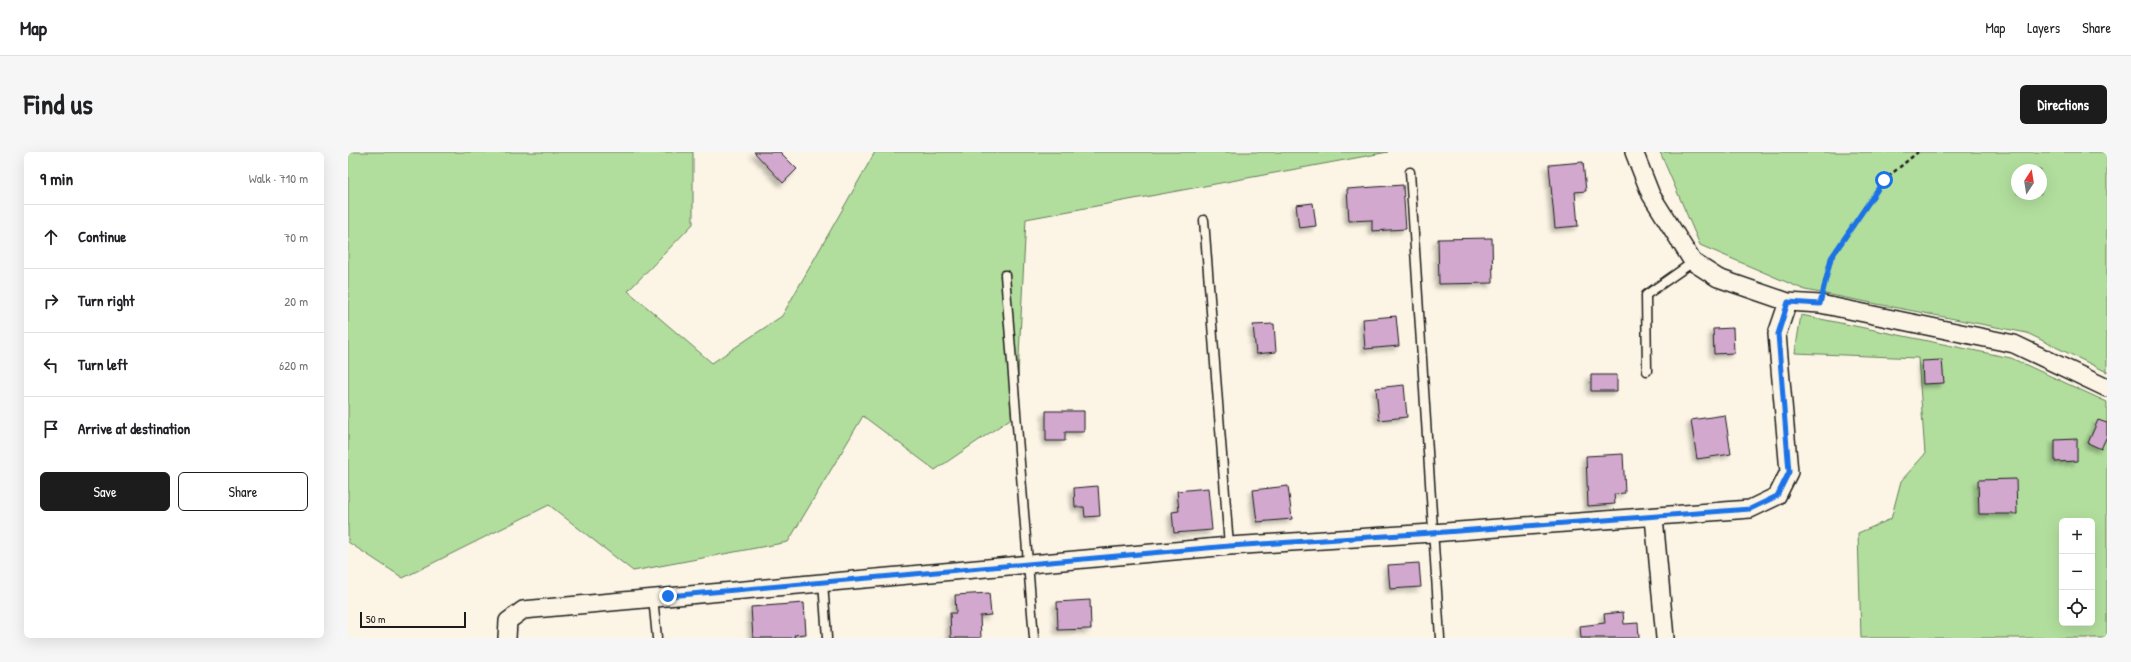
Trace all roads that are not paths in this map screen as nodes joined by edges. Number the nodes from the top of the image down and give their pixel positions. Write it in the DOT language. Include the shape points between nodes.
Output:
graph roads {
  1 [pos="1634,152"];
  2 [pos="1410,172"];
  3 [pos="1204,220"];
  4 [pos="1693,262"];
  5 [pos="1005,275"];
  6 [pos="1788,302"];
  7 [pos="1647,371"];
  8 [pos="2107,388"];
  9 [pos="1654,517"];
  10 [pos="1432,533"];
  11 [pos="1229,546"];
  12 [pos="1028,565"];
  13 [pos="823,582"];
  14 [pos="653,596"];
  15 [pos="507,638"];
  16 [pos="657,638"];
  17 [pos="827,638"];
  18 [pos="1034,638"];
  19 [pos="1440,638"];
  20 [pos="1665,638"];
  1 -- 4 [label="street" via="1651,195"];
  2 -- 10 [label="lane"];
  3 -- 11 [label="lane"];
  4 -- 6 [label="street" via="1718,278"];
  4 -- 7 [label="lane" via="1646,295"];
  5 -- 12 [label="lane"];
  6 -- 8 [label="street" via="1820,304 2014,344"];
  6 -- 9 [label="street" via="1778,334 1789,472 1777,496 1750,509"];
  9 -- 10 [label="street"];
  9 -- 20 [label="street"];
  10 -- 11 [label="street"];
  10 -- 19 [label="lane"];
  11 -- 12 [label="street"];
  12 -- 13 [label="street"];
  12 -- 18 [label="lane"];
  13 -- 14 [label="street"];
  13 -- 17 [label="lane"];
  14 -- 15 [label="street" via="523,610 508,621"];
  14 -- 16 [label="lane"];
}
